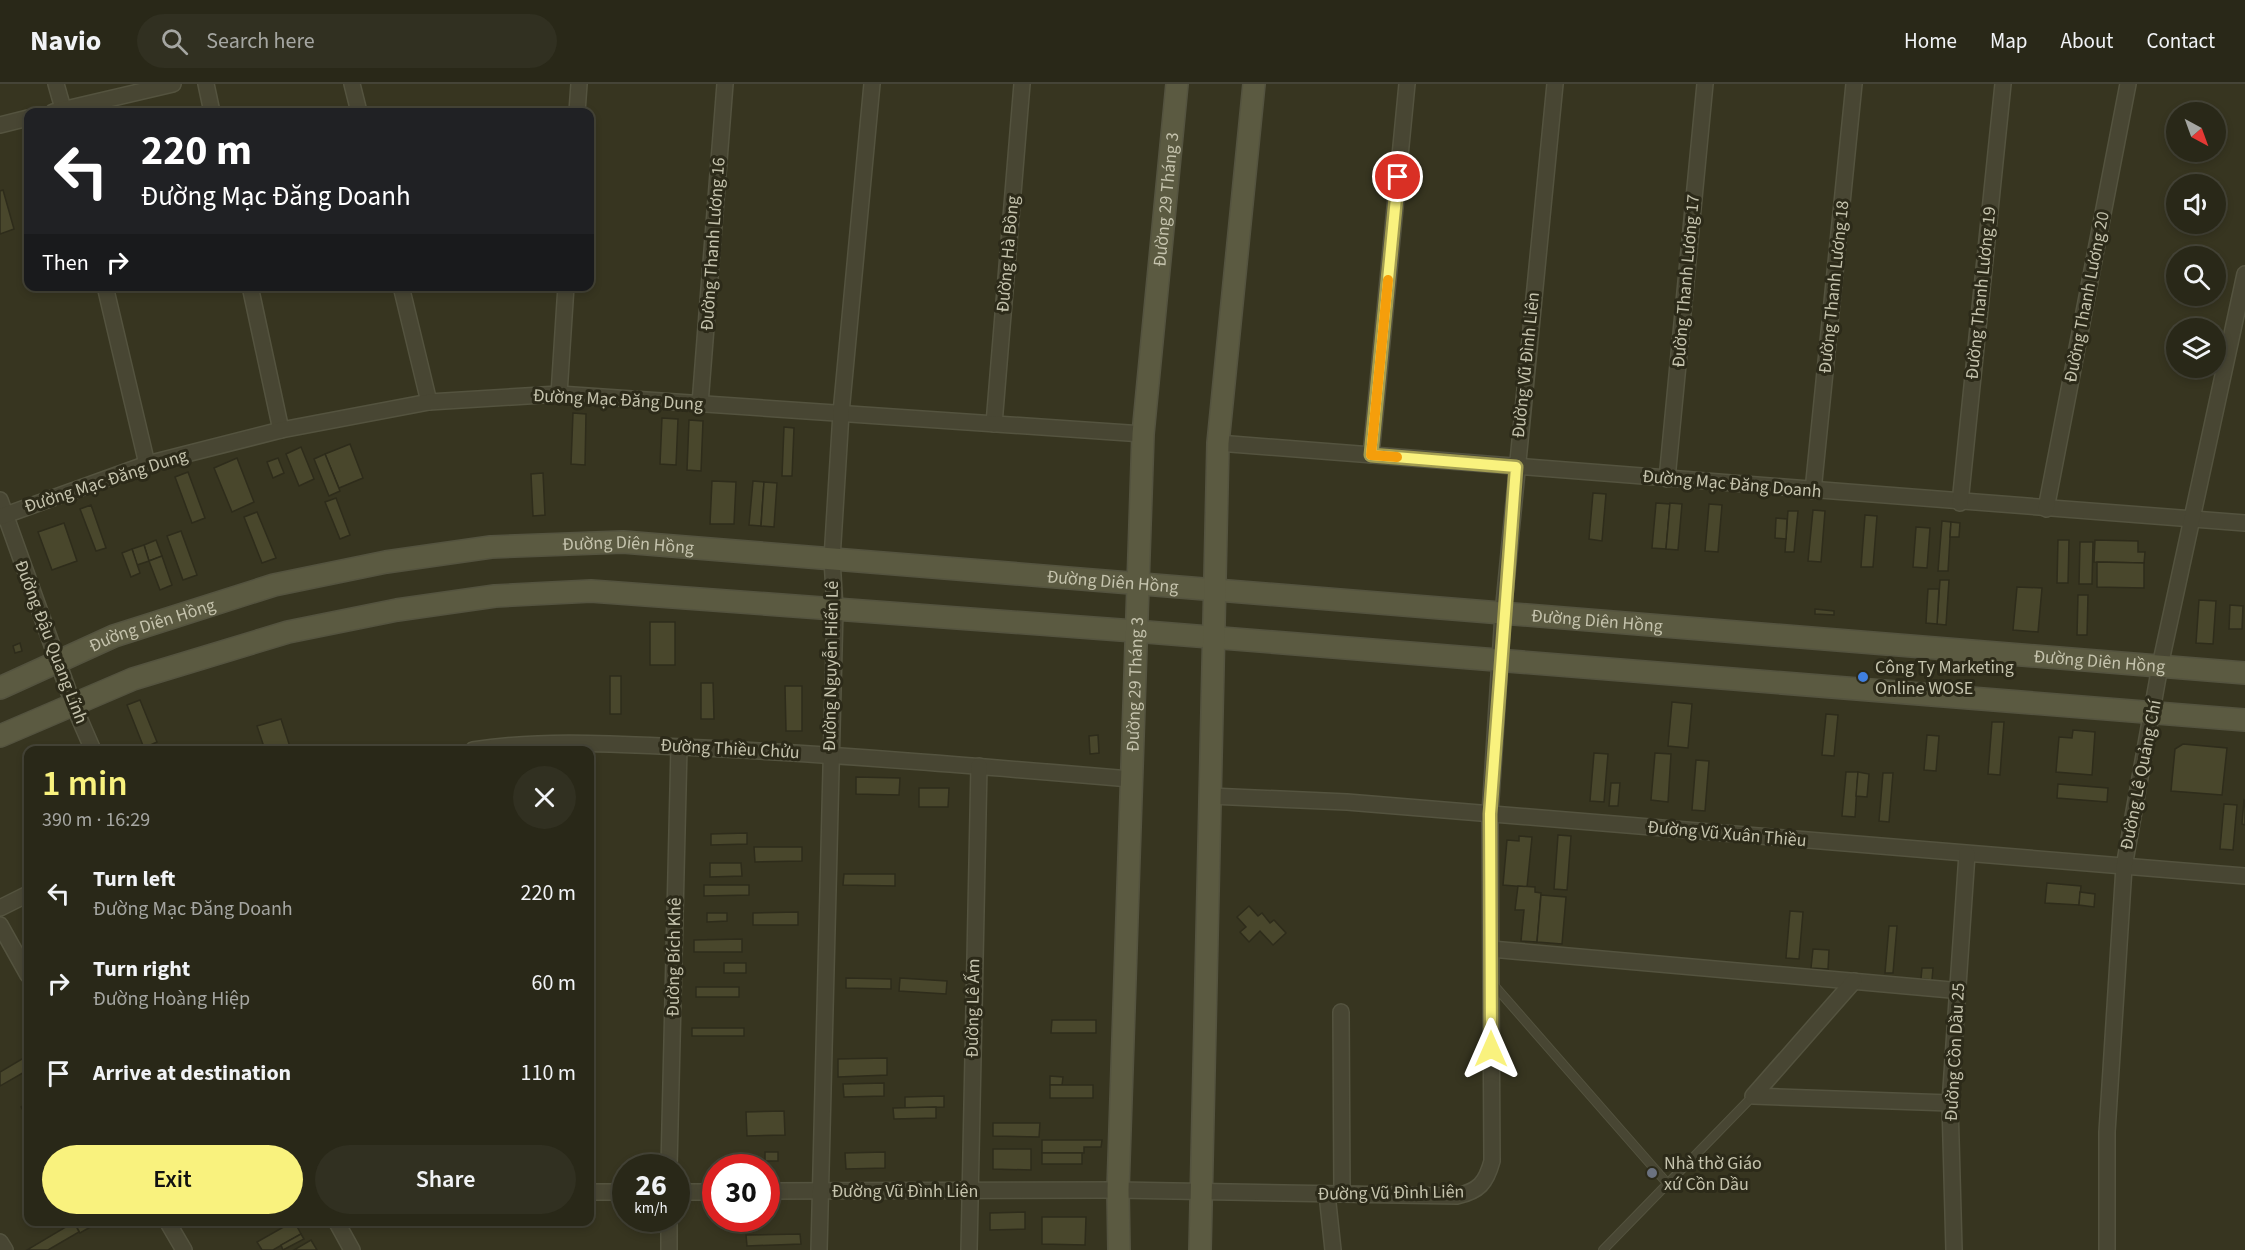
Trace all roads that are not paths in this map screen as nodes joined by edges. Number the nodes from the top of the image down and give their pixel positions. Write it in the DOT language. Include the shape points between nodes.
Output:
graph roads {
  1 [pos="56,84"];
  2 [pos="173,84"];
  3 [pos="206,84"];
  4 [pos="352,84"];
  5 [pos="579,84"];
  6 [pos="725,84"];
  7 [pos="872,84"];
  8 [pos="1022,84"];
  9 [pos="1177,84"];
  10 [pos="1254,84"];
  11 [pos="1407,84"];
  12 [pos="1554,84"];
  13 [pos="1705,84"];
  14 [pos="1854,84"];
  15 [pos="2003,84"];
  16 [pos="2128,84"];
  17 [pos="59,108"];
  18 [pos="76,108"];
  19 [pos="211,108"];
  20 [pos="358,108"];
  21 [pos="577,108"];
  22 [pos="24,119"];
  23 [pos="0,125"];
  24 [pos="2245,274"];
  25 [pos="106,291"];
  26 [pos="251,291"];
  27 [pos="402,291"];
  28 [pos="566,291"];
  29 [pos="559,394"];
  30 [pos="429,402"];
  31 [pos="700,404"];
  32 [pos="841,413"];
  33 [pos="994,424"];
  34 [pos="281,430"];
  35 [pos="1143,434"];
  36 [pos="1218,443"];
  37 [pos="1371,455"];
  38 [pos="147,464"];
  39 [pos="1516,467"];
  40 [pos="1667,479"];
  41 [pos="1813,491"];
  42 [pos="0,500"];
  43 [pos="1960,503"];
  44 [pos="2046,509"];
  45 [pos="2,517"];
  46 [pos="2192,518"];
  47 [pos="2245,523"];
  48 [pos="832,559"];
  49 [pos="1136,583"];
  50 [pos="1215,590"];
  51 [pos="835,609"];
  52 [pos="1503,614"];
  53 [pos="1134,631"];
  54 [pos="1214,639"];
  55 [pos="59,661"];
  56 [pos="1500,661"];
  57 [pos="2160,666"];
  58 [pos="2245,673"];
  59 [pos="0,688"];
  60 [pos="73,704"];
  61 [pos="2153,713"];
  62 [pos="2245,720"];
  63 [pos="0,736"];
  64 [pos="91,746"];
  65 [pos="498,746"];
  66 [pos="679,747"];
  67 [pos="830,754"];
  68 [pos="979,766"];
  69 [pos="1130,779"];
  70 [pos="1210,796"];
  71 [pos="1490,814"];
  72 [pos="1967,854"];
  73 [pos="2124,867"];
  74 [pos="2245,876"];
  75 [pos="24,896"];
  76 [pos="0,908"];
  77 [pos="0,925"];
  78 [pos="1491,949"];
  79 [pos="24,968"];
  80 [pos="1854,981"];
  81 [pos="1491,982"];
  82 [pos="1958,988"];
  83 [pos="1341,1012"];
  84 [pos="1753,1096"];
  85 [pos="1950,1103"];
  86 [pos="669,1154"];
  87 [pos="1667,1183"];
  88 [pos="1118,1190"];
  89 [pos="780,1191"];
  90 [pos="819,1191"];
  91 [pos="969,1191"];
  92 [pos="594,1192"];
  93 [pos="612,1192"];
  94 [pos="1200,1193"];
  95 [pos="1335,1194"];
  96 [pos="170,1226"];
  97 [pos="339,1226"];
  98 [pos="669,1232"];
  99 [pos="184,1250"];
  100 [pos="352,1250"];
  101 [pos="669,1250"];
  102 [pos="819,1250"];
  103 [pos="969,1250"];
  104 [pos="1119,1250"];
  105 [pos="1200,1250"];
  106 [pos="1333,1250"];
  107 [pos="1603,1250"];
  108 [pos="1954,1250"];
  109 [pos="2107,1250"];
  1 -- 17 [label="street"];
  2 -- 18 [label="street"];
  3 -- 19 [label="street"];
  4 -- 20 [label="street"];
  5 -- 21 [label="street"];
  6 -- 31 [label="street, Đường Thanh Lương 16"];
  7 -- 32 [label="street, Đường Nguyễn Hiến Lê"];
  8 -- 33 [label="street, Đường Hà Bồng"];
  9 -- 35 [label="street, Đường 29 Tháng 3"];
  10 -- 36 [label="street"];
  11 -- 37 [label="street"];
  12 -- 39 [label="street, Đường Vũ Đình Liên"];
  13 -- 40 [label="street, Đường Thanh Lương 17"];
  14 -- 41 [label="street, Đường Thanh Lương 18"];
  15 -- 43 [label="street, Đường Thanh Lương 19"];
  16 -- 44 [label="street, Đường Thanh Lương 20"];
  22 -- 23 [label="street"];
  24 -- 46 [label="street, Đường Lê Quảng Chí"];
  25 -- 38 [label="street"];
  26 -- 34 [label="street"];
  27 -- 30 [label="street"];
  28 -- 29 [label="street"];
  29 -- 30 [label="street, Đường Mạc Đăng Dung"];
  29 -- 31 [label="street, Đường Mạc Đăng Dung"];
  30 -- 34 [label="street, Đường Mạc Đăng Dung"];
  31 -- 32 [label="street, Đường Mạc Đăng Dung"];
  32 -- 33 [label="street, Đường Mạc Đăng Dung"];
  32 -- 48 [label="street, Đường Nguyễn Hiến Lê"];
  33 -- 35 [label="street, Đường Mạc Đăng Dung"];
  34 -- 38 [label="street, Đường Mạc Đăng Dung"];
  35 -- 49 [label="street, Đường 29 Tháng 3"];
  36 -- 37 [label="street, Đường Mạc Đăng Doanh"];
  36 -- 50 [label="street"];
  37 -- 39 [label="street, Đường Mạc Đăng Doanh"];
  38 -- 45 [label="street, Đường Mạc Đăng Dung"];
  39 -- 40 [label="street, Đường Mạc Đăng Doanh"];
  39 -- 52 [label="street, Đường Vũ Đình Liên"];
  40 -- 41 [label="street, Đường Mạc Đăng Doanh"];
  41 -- 43 [label="street, Đường Mạc Đăng Doanh"];
  42 -- 45 [label="street, Đường Đậu Quang Lĩnh"];
  43 -- 44 [label="street, Đường Mạc Đăng Doanh"];
  44 -- 46 [label="street, Đường Mạc Đăng Doanh"];
  45 -- 55 [label="street, Đường Đậu Quang Lĩnh"];
  46 -- 47 [label="street, Đường Mạc Đăng Doanh"];
  46 -- 57 [label="street, Đường Lê Quảng Chí"];
  48 -- 49 [label="street, Đường Diên Hồng"];
  48 -- 51 [label="street, Đường Nguyễn Hiến Lê"];
  48 -- 55 [label="street, Đường Diên Hồng" via="623,542 491,547 386,562 274,585 114,636"];
  49 -- 50 [label="street, Đường Diên Hồng"];
  49 -- 53 [label="street, Đường 29 Tháng 3"];
  50 -- 52 [label="street, Đường Diên Hồng"];
  50 -- 54 [label="street"];
  51 -- 53 [label="street"];
  51 -- 60 [label="street" via="591,591 495,596 396,610 288,632 133,679"];
  51 -- 67 [label="street, Đường Nguyễn Hiến Lê"];
  52 -- 56 [label="street, Đường Vũ Đình Liên"];
  52 -- 57 [label="street, Đường Diên Hồng"];
  53 -- 54 [label="street"];
  53 -- 69 [label="street, Đường 29 Tháng 3"];
  54 -- 56 [label="street"];
  54 -- 70 [label="street"];
  55 -- 59 [label="street, Đường Diên Hồng"];
  55 -- 60 [label="street, Đường Đậu Quang Lĩnh"];
  56 -- 61 [label="street"];
  56 -- 71 [label="street, Đường Vũ Đình Liên"];
  57 -- 58 [label="street, Đường Diên Hồng"];
  57 -- 61 [label="street, Đường Lê Quảng Chí"];
  60 -- 63 [label="street"];
  60 -- 64 [label="street, Đường Đậu Quang Lĩnh"];
  61 -- 62 [label="street"];
  61 -- 73 [label="street, Đường Lê Quảng Chí"];
  65 -- 66 [label="street, Đường Thiều Chửu"];
  66 -- 67 [label="street, Đường Thiều Chửu"];
  66 -- 86 [label="street, Đường Bích Khê"];
  67 -- 68 [label="street, Đường Thiều Chửu"];
  67 -- 90 [label="street, Đường Nguyễn Hiến Lê"];
  68 -- 69 [label="street, Đường Thiều Chửu"];
  68 -- 91 [label="street, Đường Lê Ấm"];
  69 -- 88 [label="street, Đường 29 Tháng 3"];
  70 -- 71 [label="street, Đường Vũ Xuân Thiều"];
  70 -- 94 [label="street"];
  71 -- 72 [label="street, Đường Vũ Xuân Thiều"];
  71 -- 78 [label="street, Đường Vũ Đình Liên"];
  72 -- 73 [label="street, Đường Vũ Xuân Thiều"];
  72 -- 82 [label="street, Đường Cồn Dầu 25"];
  73 -- 74 [label="street, Đường Vũ Xuân Thiều"];
  73 -- 109 [label="street, Đường Lê Quảng Chí" via="2107,1132"];
  75 -- 76 [label="street"];
  77 -- 79 [label="street"];
  78 -- 80 [label="street"];
  78 -- 81 [label="street, Đường Vũ Đình Liên"];
  80 -- 82 [label="street"];
  80 -- 84 [label="street"];
  81 -- 87 [label="lane"];
  81 -- 95 [label="street, Đường Vũ Đình Liên" via="1492,1161 1487,1179 1474,1192 1457,1196"];
  82 -- 85 [label="street, Đường Cồn Dầu 25"];
  83 -- 95 [label="street"];
  84 -- 85 [label="street"];
  84 -- 87 [label="lane"];
  85 -- 108 [label="street, Đường Cồn Dầu 25"];
  87 -- 107 [label="lane"];
  88 -- 91 [label="street, Đường Vũ Đình Liên"];
  88 -- 94 [label="street, Đường Vũ Đình Liên"];
  88 -- 104 [label="street, Đường 29 Tháng 3"];
  89 -- 90 [label="street, Đường Vũ Đình Liên"];
  90 -- 91 [label="street, Đường Vũ Đình Liên"];
  90 -- 102 [label="street, Đường Nguyễn Hiến Lê"];
  91 -- 103 [label="street, Đường Lê Ấm"];
  92 -- 93 [label="street"];
  94 -- 95 [label="street, Đường Vũ Đình Liên"];
  94 -- 105 [label="street"];
  95 -- 106 [label="street"];
  96 -- 99 [label="street"];
  97 -- 100 [label="street"];
  98 -- 101 [label="street"];
}
